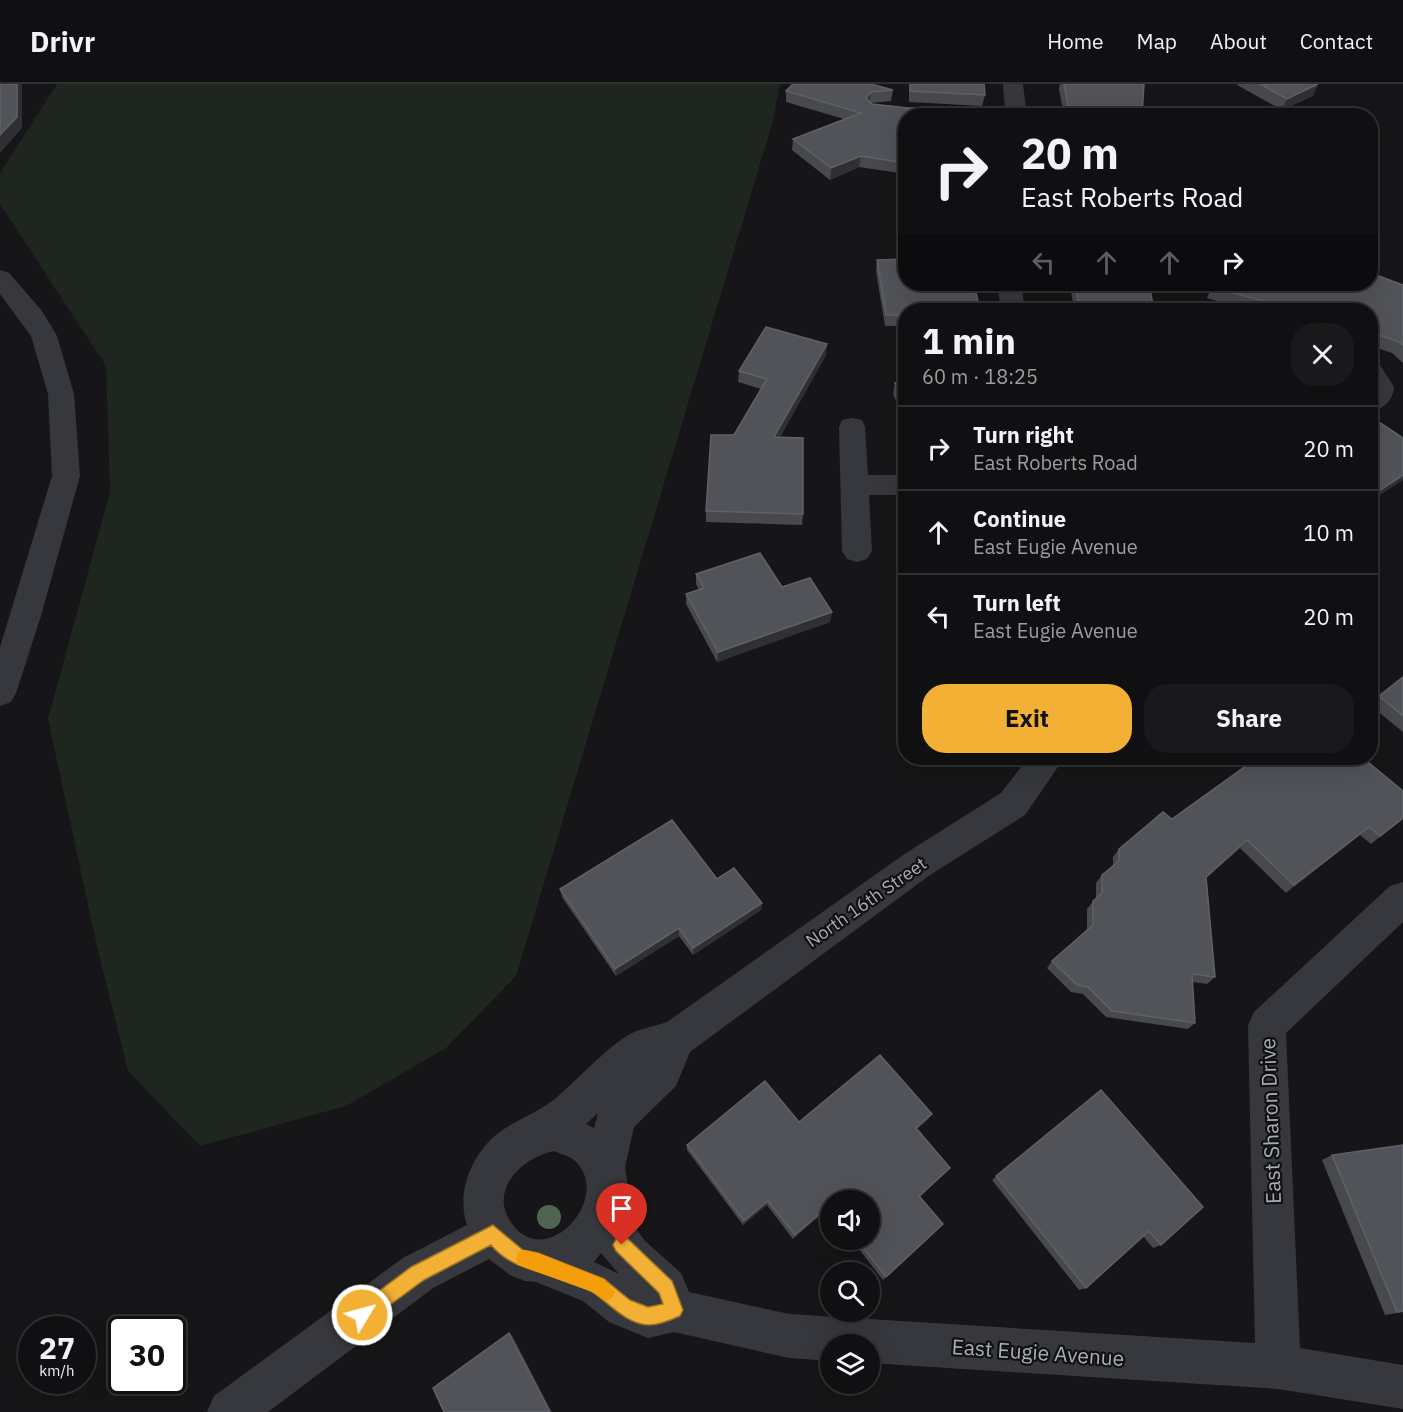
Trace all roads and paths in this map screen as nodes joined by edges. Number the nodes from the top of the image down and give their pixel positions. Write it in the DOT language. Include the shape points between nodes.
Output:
graph roads {
  1 [pos="1013,84"];
  2 [pos="1015,108"];
  3 [pos="0,278"];
  4 [pos="1378,382"];
  5 [pos="1378,397"];
  6 [pos="852,427"];
  7 [pos="855,485"];
  8 [pos="898,485"];
  9 [pos="857,551"];
  10 [pos="13,616"];
  11 [pos="0,693"];
  12 [pos="1042,765"];
  13 [pos="1403,898"];
  14 [pos="676,1039"];
  15 [pos="537,1132"];
  16 [pos="606,1183"];
  17 [pos="493,1234"];
  18 [pos="538,1261"];
  19 [pos="674,1310"];
  20 [pos="1278,1367"];
  21 [pos="1403,1387"];
  22 [pos="230,1412"];
  1 -- 2 [label="street"];
  3 -- 10 [label="street" via="44,336 61,394 66,476"];
  4 -- 5 [label="street"];
  6 -- 7 [label="street"];
  7 -- 8 [label="street"];
  7 -- 9 [label="street"];
  10 -- 11 [label="street"];
  12 -- 14 [label="street, North 16th Street" via="1013,804 918,864"];
  13 -- 20 [label="street, East Sharon Drive" via="1267,1025"];
  14 -- 15 [label="street, North 16th Street" via="644,1048 566,1115"];
  14 -- 16 [label="street" via="662,1072 617,1116"];
  15 -- 16 [label="street" via="570,1134 585,1142 596,1154"];
  15 -- 17 [label="street" via="510,1148 491,1172 485,1193 486,1215"];
  16 -- 18 [label="street" via="603,1216 593,1235 577,1250 559,1259"];
  16 -- 19 [label="street" via="614,1235 630,1256 666,1288"];
  17 -- 18 [label="street" via="505,1249 520,1258"];
  17 -- 22 [label="street" via="418,1274"];
  18 -- 19 [label="street, East Eugie Avenue" via="598,1285 624,1307 648,1316"];
  19 -- 20 [label="street, East Eugie Avenue" via="789,1336"];
  20 -- 21 [label="street, East Eugie Avenue"];
}
